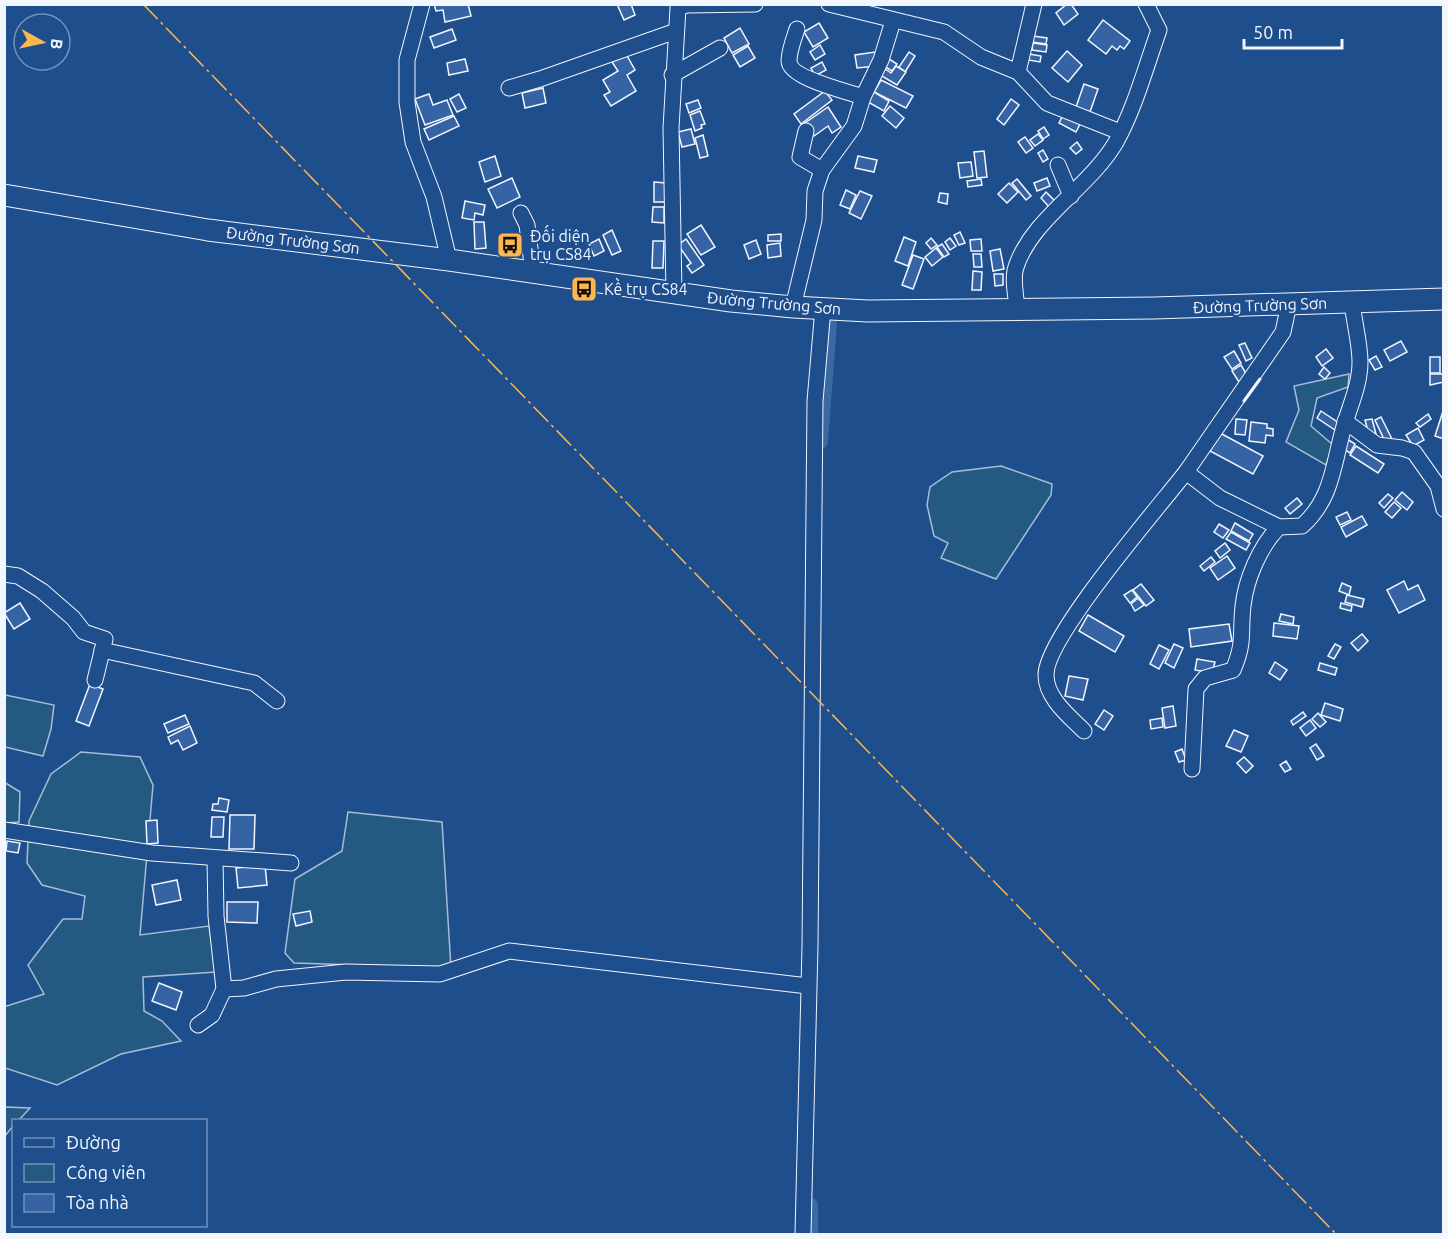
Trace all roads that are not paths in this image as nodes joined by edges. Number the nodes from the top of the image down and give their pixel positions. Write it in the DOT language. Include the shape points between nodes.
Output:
graph roads {
  1 [pos="423,4"];
  2 [pos="754,4"];
  3 [pos="829,4"];
  4 [pos="1034,4"];
  5 [pos="1146,4"];
  6 [pos="678,6"];
  7 [pos="892,21"];
  8 [pos="797,29"];
  9 [pos="676,31"];
  10 [pos="720,48"];
  11 [pos="1018,72"];
  12 [pos="672,75"];
  13 [pos="509,88"];
  14 [pos="863,97"];
  15 [pos="806,131"];
  16 [pos="1120,132"];
  17 [pos="1058,165"];
  18 [pos="822,170"];
  19 [pos="4,195"];
  20 [pos="1071,196"];
  21 [pos="521,213"];
  22 [pos="449,260"];
  23 [pos="533,272"];
  24 [pos="674,293"];
  25 [pos="1443,299"];
  26 [pos="1352,302"];
  27 [pos="1289,304"];
  28 [pos="793,307"];
  29 [pos="1017,308"];
  30 [pos="823,309"];
  31 [pos="1346,421"];
  32 [pos="1186,472"];
  33 [pos="1443,509"];
  34 [pos="1279,527"];
  35 [pos="4,574"];
  36 [pos="102,650"];
  37 [pos="95,680"];
  38 [pos="277,701"];
  39 [pos="1084,731"];
  40 [pos="1192,769"];
  41 [pos="4,830"];
  42 [pos="215,859"];
  43 [pos="291,863"];
  44 [pos="808,986"];
  45 [pos="224,990"];
  46 [pos="198,1025"];
  47 [pos="803,1234"];
  1 -- 22 [label="street" via="407,60 407,102 413,142 434,197"];
  2 -- 6 [label="street"];
  3 -- 7 [label="street"];
  4 -- 11 [label="street"];
  5 -- 16 [label="street" via="1159,30"];
  6 -- 9 [label="street"];
  7 -- 11 [label="street" via="944,32 981,57"];
  7 -- 14 [label="street" via="881,60"];
  8 -- 14 [label="street" via="791,68"];
  9 -- 12 [label="street"];
  9 -- 13 [label="street"];
  10 -- 12 [label="street"];
  11 -- 16 [label="street" via="1047,103"];
  12 -- 24 [label="street"];
  14 -- 18 [label="street" via="854,126"];
  15 -- 18 [label="street" via="801,157"];
  16 -- 20 [label="street"];
  17 -- 20 [label="street"];
  18 -- 28 [label="street"];
  19 -- 22 [label="highway, Đường Trường Sơn" via="208,230"];
  20 -- 29 [label="street" via="1034,233 1014,269"];
  21 -- 23 [label="street" via="527,225"];
  22 -- 23 [label="highway, Đường Trường Sơn"];
  23 -- 24 [label="highway, Đường Trường Sơn"];
  24 -- 28 [label="highway, Đường Trường Sơn"];
  25 -- 26 [label="highway, Đường Trường Sơn"];
  26 -- 27 [label="highway, Đường Trường Sơn"];
  26 -- 31 [label="street" via="1360,362"];
  27 -- 29 [label="highway, Đường Trường Sơn"];
  27 -- 32 [label="street" via="1283,332"];
  28 -- 30 [label="highway, Đường Trường Sơn"];
  29 -- 30 [label="highway, Đường Trường Sơn"];
  30 -- 44 [label="street" via="815,401"];
  31 -- 33 [label="street" via="1377,445 1414,453 1438,486"];
  31 -- 34 [label="street" via="1323,502 1298,528"];
  32 -- 34 [label="street" via="1220,498"];
  32 -- 39 [label="street" via="1084,602 1050,656 1046,674 1050,692"];
  34 -- 40 [label="street" via="1270,536 1248,580 1242,608 1243,640 1233,670 1205,678 1196,689"];
  35 -- 36 [label="street" via="18,576 42,591 74,618 84,632 105,639"];
  36 -- 37 [label="street"];
  36 -- 38 [label="street" via="254,683"];
  41 -- 42 [label="street"];
  42 -- 43 [label="street"];
  42 -- 45 [label="street"];
  44 -- 45 [label="street" via="509,951 440,974 346,972 276,979"];
  44 -- 47 [label="street"];
  45 -- 46 [label="street" via="212,1015"];
}
